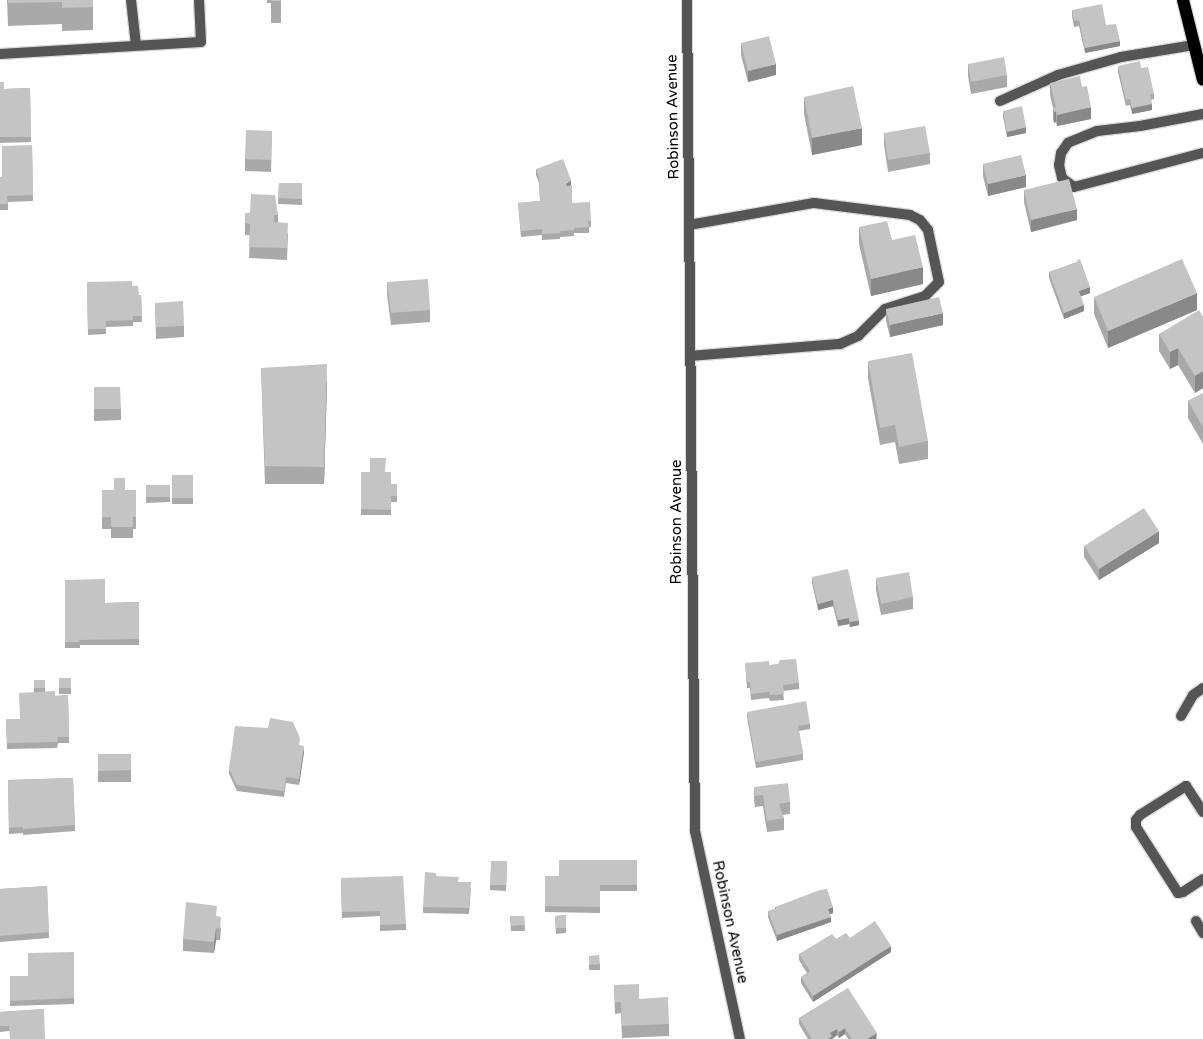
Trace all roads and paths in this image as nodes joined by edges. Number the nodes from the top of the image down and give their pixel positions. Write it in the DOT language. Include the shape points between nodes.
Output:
graph roads {
  1 [pos="131,0"];
  2 [pos="199,0"];
  3 [pos="687,0"];
  4 [pos="1183,0"];
  5 [pos="136,45"];
  6 [pos="1194,45"];
  7 [pos="0,54"];
  8 [pos="1203,80"];
  9 [pos="1000,101"];
  10 [pos="1203,114"];
  11 [pos="1203,153"];
  12 [pos="689,225"];
  13 [pos="690,356"];
  14 [pos="1203,688"];
  15 [pos="1181,716"];
  16 [pos="1203,812"];
  17 [pos="1203,879"];
  18 [pos="1196,921"];
  19 [pos="1203,933"];
  20 [pos="740,1039"];
  1 -- 5 [label="street"];
  2 -- 5 [label="street" via="201,42"];
  3 -- 12 [label="street, Robinson Avenue"];
  4 -- 6 [label="main road"];
  5 -- 7 [label="street"];
  6 -- 8 [label="main road"];
  6 -- 9 [label="street" via="1122,57 1058,75"];
  10 -- 11 [label="street" via="1097,131 1068,143 1061,153 1059,166 1062,178 1074,187"];
  12 -- 13 [label="street, Robinson Avenue"];
  12 -- 13 [label="street" via="814,203 910,215 920,220 928,230 939,282 925,296 885,309 858,336 840,344"];
  13 -- 20 [label="street, Robinson Avenue" via="695,831"];
  14 -- 15 [label="street" via="1193,694"];
  16 -- 17 [label="street" via="1186,786 1136,820 1136,827 1178,893"];
  18 -- 19 [label="street"];
}
